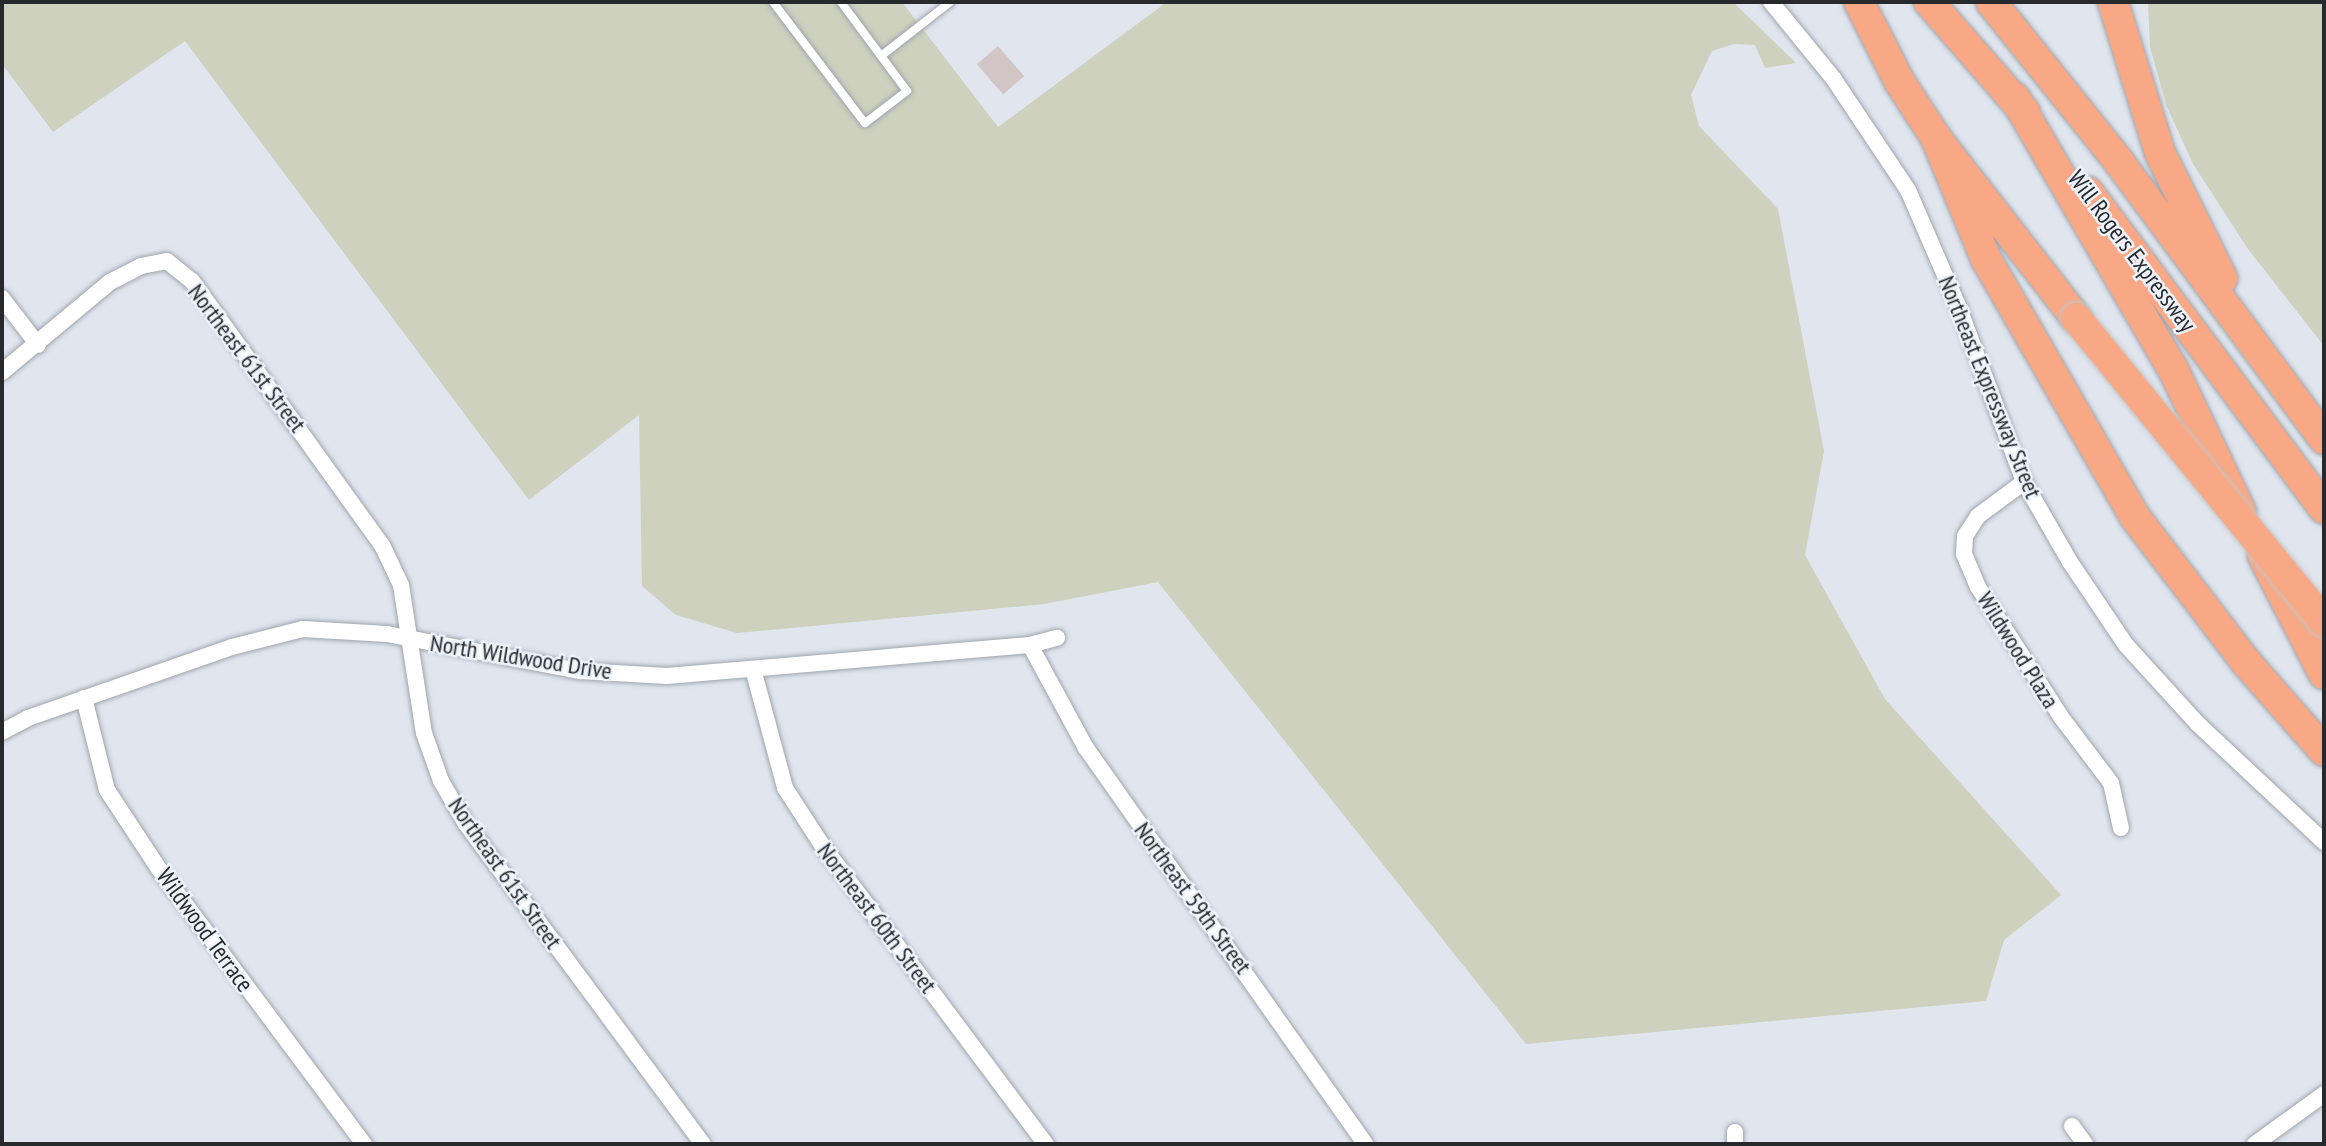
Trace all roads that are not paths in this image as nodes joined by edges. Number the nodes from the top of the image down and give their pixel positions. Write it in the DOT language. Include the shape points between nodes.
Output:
graph roads {
  1 [pos="773,2"];
  2 [pos="841,2"];
  3 [pos="950,2"];
  4 [pos="1771,2"];
  5 [pos="1859,2"];
  6 [pos="1929,2"];
  7 [pos="1991,2"];
  8 [pos="2113,2"];
  9 [pos="881,56"];
  10 [pos="2015,98"];
  11 [pos="1936,138"];
  12 [pos="2,298"];
  13 [pos="38,345"];
  14 [pos="2258,350"];
  15 [pos="2,372"];
  16 [pos="2324,439"];
  17 [pos="2024,482"];
  18 [pos="2324,509"];
  19 [pos="2324,622"];
  20 [pos="1057,638"];
  21 [pos="413,640"];
  22 [pos="1030,645"];
  23 [pos="753,668"];
  24 [pos="2324,674"];
  25 [pos="84,698"];
  26 [pos="2,732"];
  27 [pos="2324,751"];
  28 [pos="2121,828"];
  29 [pos="2324,842"];
  30 [pos="2324,1094"];
  31 [pos="2072,1126"];
  32 [pos="364,1144"];
  33 [pos="703,1144"];
  34 [pos="1046,1144"];
  35 [pos="1365,1144"];
  36 [pos="2085,1144"];
  37 [pos="2255,1144"];
  1 -- 9 [label="lane" via="865,123 907,91"];
  2 -- 9 [label="lane"];
  3 -- 9 [label="lane"];
  4 -- 17 [label="street, Northeast Expressway Street" via="1833,78 1908,190 1959,308"];
  5 -- 11 [label="highway"];
  6 -- 10 [label="highway, Will Rogers Expressway"];
  7 -- 14 [label="highway, Will Rogers Expressway" via="2111,151"];
  8 -- 14 [label="highway" via="2160,153"];
  10 -- 18 [label="highway, Will Rogers Expressway"];
  10 -- 24 [label="highway" via="2174,371"];
  11 -- 19 [label="highway, bridge"];
  11 -- 27 [label="highway" via="1986,259 2135,517 2245,661"];
  12 -- 13 [label="street"];
  13 -- 15 [label="street"];
  13 -- 21 [label="street, Northeast 61st Street" via="110,282 141,266 167,261 192,281 363,515 401,585"];
  14 -- 16 [label="highway, Will Rogers Expressway"];
  17 -- 28 [label="street, Wildwood Plaza" via="1978,516 1965,536 1964,554 1978,587 2023,658 2111,783"];
  17 -- 29 [label="street, Northeast Expressway Street" via="2126,645 2198,724"];
  20 -- 22 [label="street, North Wildwood Drive"];
  21 -- 23 [label="street, North Wildwood Drive" via="580,671 667,676"];
  21 -- 25 [label="street, North Wildwood Drive" via="303,629 232,647"];
  21 -- 33 [label="street, Northeast 61st Street" via="424,733 441,781 467,824"];
  22 -- 23 [label="street, North Wildwood Drive"];
  22 -- 35 [label="street, Northeast 59th Street" via="1086,748"];
  23 -- 34 [label="street, Northeast 60th Street" via="785,788 822,845"];
  25 -- 26 [label="street, North Wildwood Drive"];
  25 -- 32 [label="street, Wildwood Terrace" via="107,790 159,869"];
  30 -- 37 [label="street"];
  31 -- 36 [label="street"];
}
